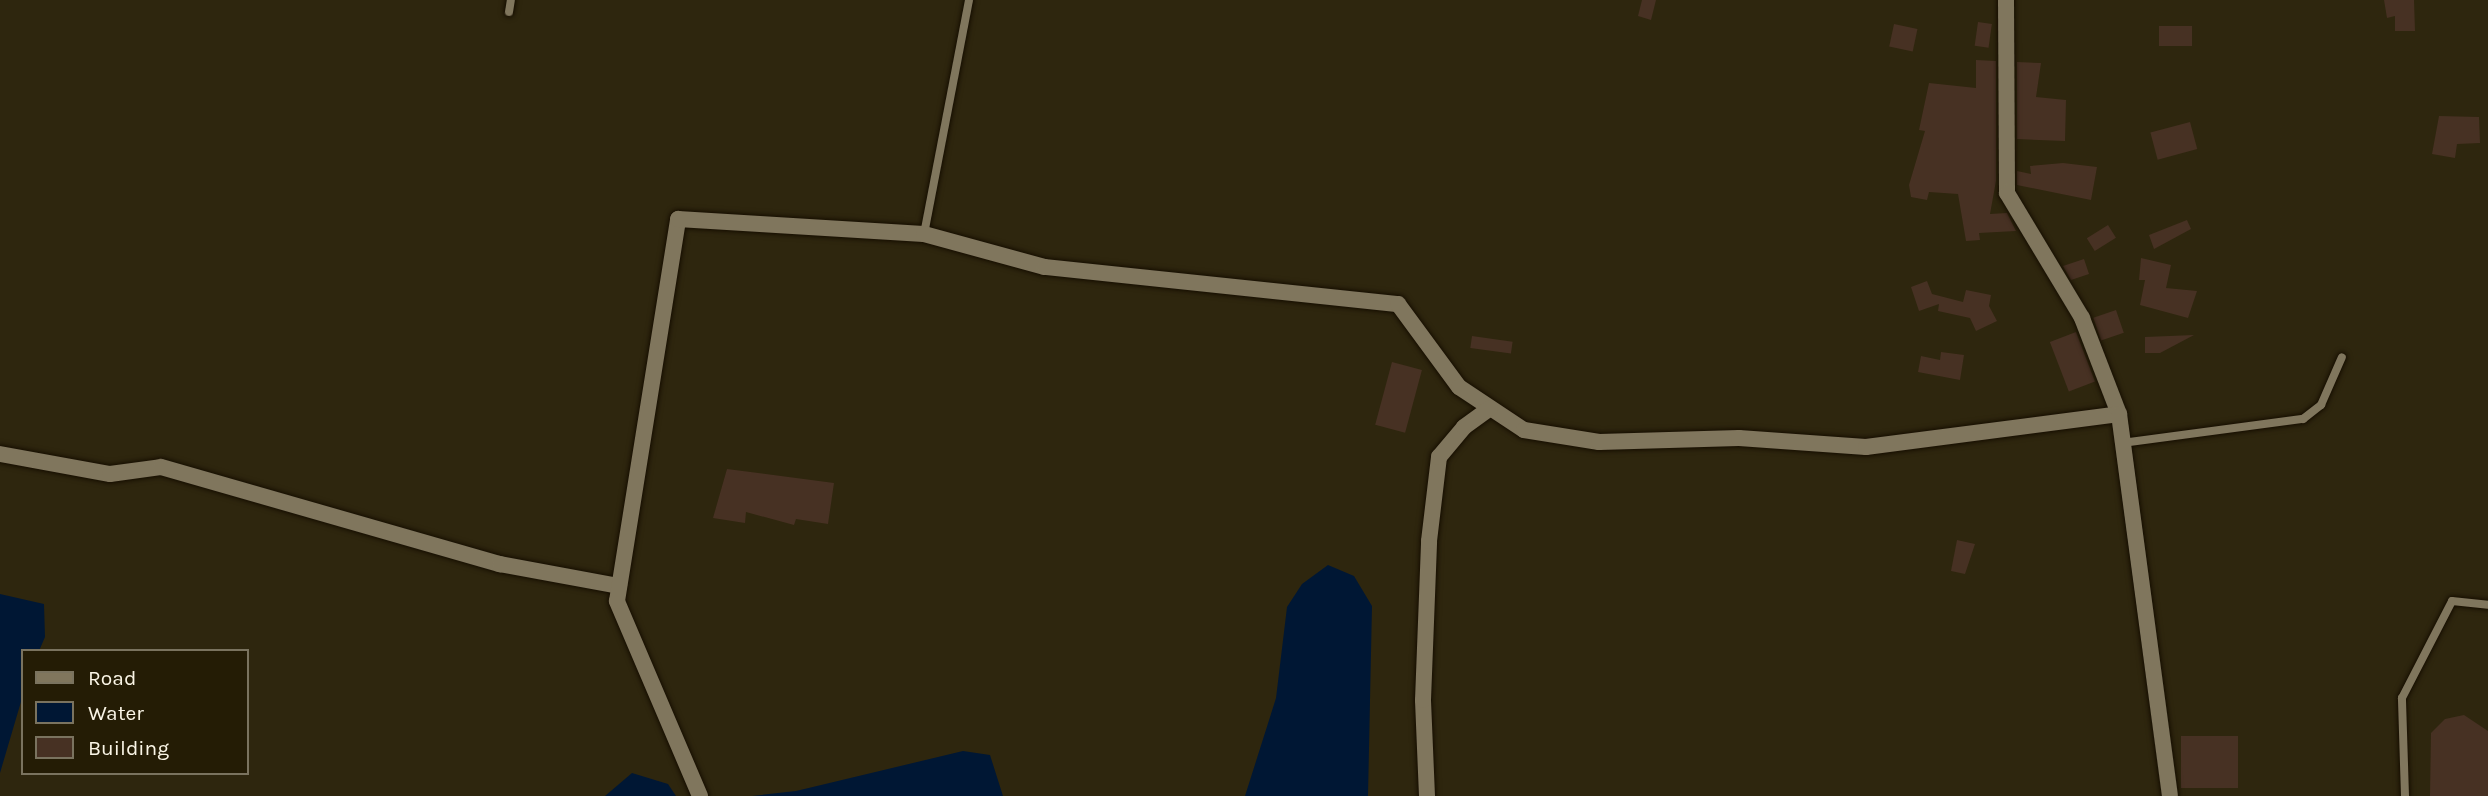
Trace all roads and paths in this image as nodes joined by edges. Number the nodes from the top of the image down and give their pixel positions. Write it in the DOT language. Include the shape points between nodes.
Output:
graph roads {
  1 [pos="510,0"];
  2 [pos="970,0"];
  3 [pos="2006,0"];
  4 [pos="509,12"];
  5 [pos="924,234"];
  6 [pos="2342,356"];
  7 [pos="1490,408"];
  8 [pos="2119,414"];
  9 [pos="2122,443"];
  10 [pos="0,454"];
  11 [pos="619,586"];
  12 [pos="2488,605"];
  13 [pos="700,796"];
  14 [pos="1427,796"];
  15 [pos="2170,796"];
  16 [pos="2405,796"];
  1 -- 4 [label="lane"];
  2 -- 5 [label="lane"];
  3 -- 8 [label="street" via="2007,193 2082,318"];
  5 -- 7 [label="street" via="1045,267 1398,304 1459,387"];
  5 -- 11 [label="street" via="678,219"];
  6 -- 9 [label="lane" via="2321,405 2303,419"];
  7 -- 8 [label="street" via="1524,430 1600,442 1739,438 1866,447"];
  7 -- 14 [label="street" via="1464,427 1439,457 1424,673"];
  8 -- 9 [label="street"];
  9 -- 15 [label="street"];
  10 -- 11 [label="street" via="110,474 161,467 500,564"];
  11 -- 13 [label="street" via="617,601"];
  12 -- 16 [label="lane" via="2452,601 2402,698"];
}
